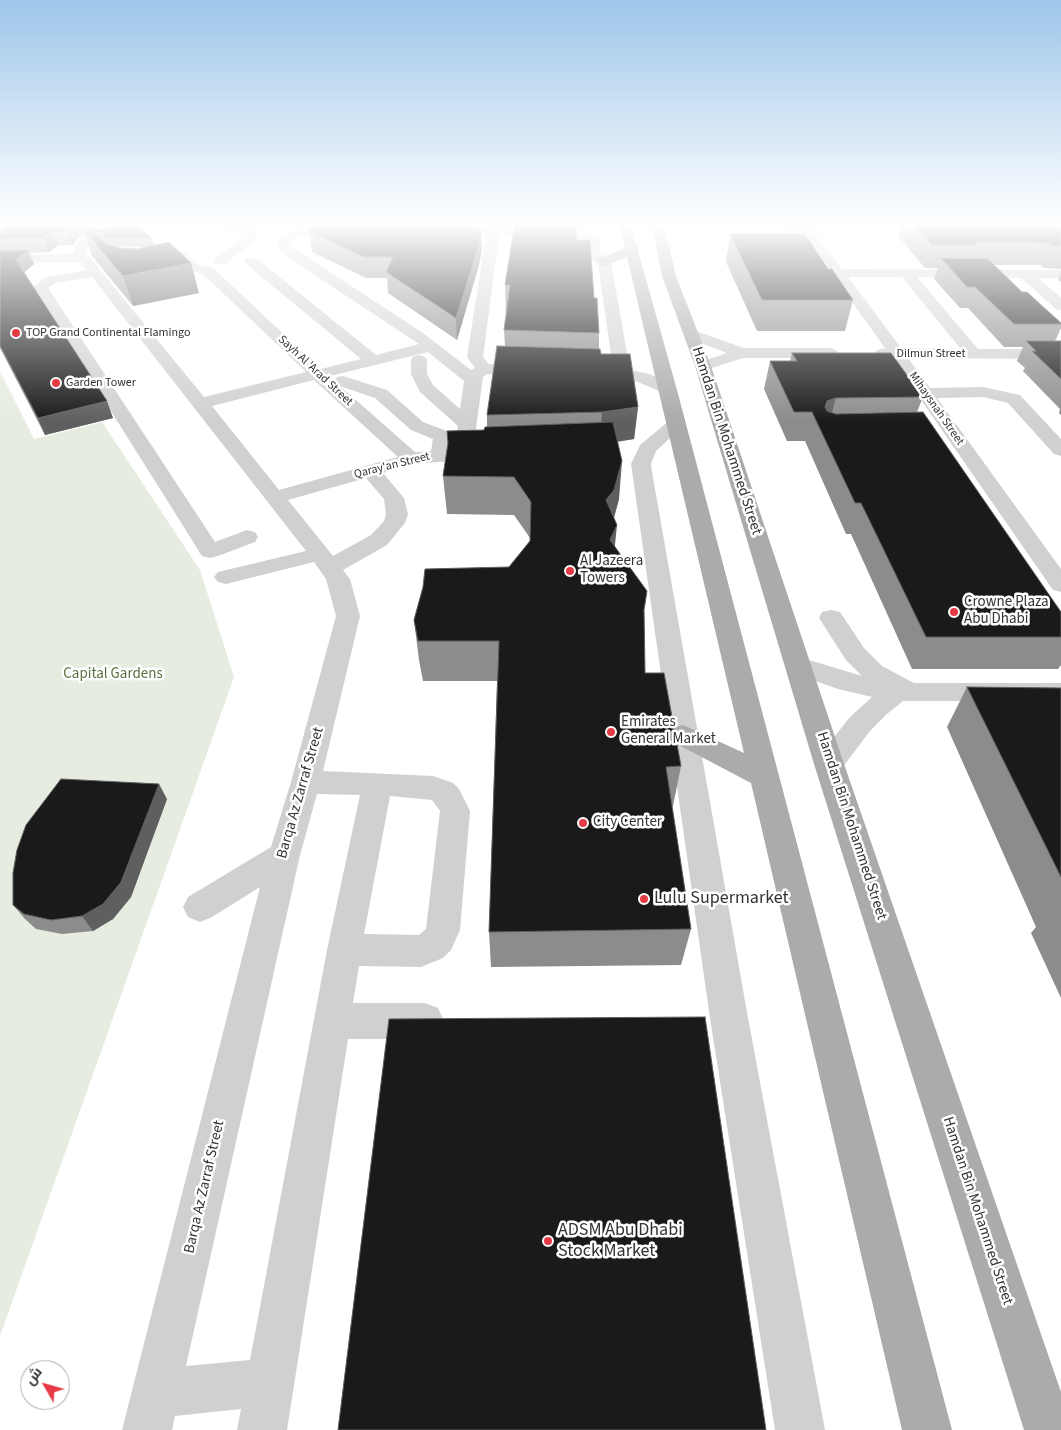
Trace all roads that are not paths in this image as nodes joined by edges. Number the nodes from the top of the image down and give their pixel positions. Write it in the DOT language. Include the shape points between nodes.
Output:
graph roads {
  1 [pos="41,289"];
  2 [pos="116,289"];
  3 [pos="225,289"];
  4 [pos="297,289"];
  5 [pos="345,289"];
  6 [pos="486,289"];
  7 [pos="608,289"];
  8 [pos="642,289"];
  9 [pos="674,289"];
  10 [pos="849,289"];
  11 [pos="919,289"];
  12 [pos="1041,289"];
  13 [pos="1061,306"];
  14 [pos="693,336"];
  15 [pos="432,346"];
  16 [pos="476,353"];
  17 [pos="742,353"];
  18 [pos="848,353"];
  19 [pos="868,353"];
  20 [pos="897,354"];
  21 [pos="974,354"];
  22 [pos="1061,354"];
  23 [pos="446,357"];
  24 [pos="419,360"];
  25 [pos="373,361"];
  26 [pos="703,366"];
  27 [pos="543,371"];
  28 [pos="583,372"];
  29 [pos="622,373"];
  30 [pos="317,374"];
  31 [pos="478,375"];
  32 [pos="343,381"];
  33 [pos="668,390"];
  34 [pos="924,393"];
  35 [pos="199,404"];
  36 [pos="468,426"];
  37 [pos="643,448"];
  38 [pos="1061,450"];
  39 [pos="502,454"];
  40 [pos="440,455"];
  41 [pos="463,455"];
  42 [pos="411,459"];
  43 [pos="370,471"];
  44 [pos="276,497"];
  45 [pos="250,538"];
  46 [pos="319,554"];
  47 [pos="1061,585"];
  48 [pos="831,618"];
  49 [pos="799,666"];
  50 [pos="907,692"];
  51 [pos="1061,692"];
  52 [pos="683,735"];
  53 [pos="829,764"];
  54 [pos="764,776"];
  55 [pos="306,782"];
  56 [pos="378,784"];
  57 [pos="284,855"];
  58 [pos="200,906"];
  59 [pos="344,950"];
  60 [pos="461,1020"];
  61 [pos="332,1021"];
  62 [pos="271,1382"];
  63 [pos="151,1412"];
  64 [pos="262,1430"];
  65 [pos="800,1430"];
  66 [pos="927,1430"];
  67 [pos="1049,1430"];
  1 -- 45 [label="street" via="210,551"];
  2 -- 35 [label="street, Barqa Az Zarraf Street"];
  3 -- 30 [label="street, Sayh Al 'Arad Street"];
  4 -- 25 [label="street"];
  5 -- 15 [label="street"];
  6 -- 16 [label="street"];
  7 -- 29 [label="street"];
  8 -- 33 [label="main road"];
  9 -- 14 [label="main road, Hamdan Bin Mohammed Street"];
  10 -- 20 [label="street, Mihaysnah Street"];
  11 -- 21 [label="street"];
  12 -- 13 [label="street"];
  14 -- 17 [label="street"];
  14 -- 26 [label="main road, Hamdan Bin Mohammed Street"];
  15 -- 23 [label="street"];
  15 -- 25 [label="street"];
  16 -- 23 [label="street"];
  16 -- 31 [label="street"];
  17 -- 18 [label="street"];
  17 -- 26 [label="street"];
  19 -- 20 [label="street, Dilmun Street"];
  20 -- 21 [label="street, Dilmun Street"];
  20 -- 34 [label="street, Mihaysnah Street"];
  21 -- 22 [label="street, Dilmun Street"];
  23 -- 31 [label="street"];
  24 -- 36 [label="street" via="426,388"];
  25 -- 30 [label="street"];
  26 -- 49 [label="main road, Hamdan Bin Mohammed Street"];
  27 -- 31 [label="street"];
  28 -- 29 [label="street"];
  29 -- 33 [label="street" via="644,378"];
  30 -- 35 [label="street"];
  30 -- 42 [label="street, Sayh Al 'Arad Street"];
  31 -- 36 [label="street"];
  32 -- 40 [label="street" via="382,394 417,426 440,435"];
  33 -- 37 [label="main road"];
  34 -- 38 [label="street" via="983,392 1014,399"];
  34 -- 47 [label="street, Mihaysnah Street" via="942,432"];
  35 -- 44 [label="street, Barqa Az Zarraf Street"];
  36 -- 41 [label="street"];
  37 -- 52 [label="street"];
  37 -- 54 [label="main road"];
  39 -- 41 [label="street, Qaray'an Street"];
  40 -- 41 [label="street, Qaray'an Street"];
  40 -- 42 [label="street, Qaray'an Street"];
  42 -- 43 [label="street, Qaray'an Street"];
  43 -- 44 [label="street, Qaray'an Street"];
  43 -- 46 [label="street" via="394,498 397,514 394,523 380,540"];
  44 -- 46 [label="street, Barqa Az Zarraf Street"];
  45 -- 46 [label="street"];
  45 -- 46 [label="street" via="224,574"];
  46 -- 55 [label="street, Barqa Az Zarraf Street" via="338,579 348,616"];
  48 -- 50 [label="street" via="855,654 873,672"];
  49 -- 50 [label="street" via="847,684"];
  49 -- 53 [label="main road, Hamdan Bin Mohammed Street"];
  50 -- 51 [label="street"];
  50 -- 53 [label="street" via="877,707"];
  52 -- 54 [label="main road"];
  52 -- 65 [label="street" via="714,1018"];
  53 -- 67 [label="main road, Hamdan Bin Mohammed Street"];
  54 -- 66 [label="main road"];
  55 -- 56 [label="street"];
  55 -- 57 [label="street, Barqa Az Zarraf Street"];
  56 -- 59 [label="street"];
  56 -- 59 [label="street" via="433,788 453,803 455,820 443,930 439,940 421,951"];
  57 -- 58 [label="street"];
  57 -- 63 [label="street, Barqa Az Zarraf Street"];
  59 -- 61 [label="street"];
  60 -- 61 [label="street"];
  61 -- 62 [label="street"];
  62 -- 63 [label="street"];
  62 -- 64 [label="street"];
}
